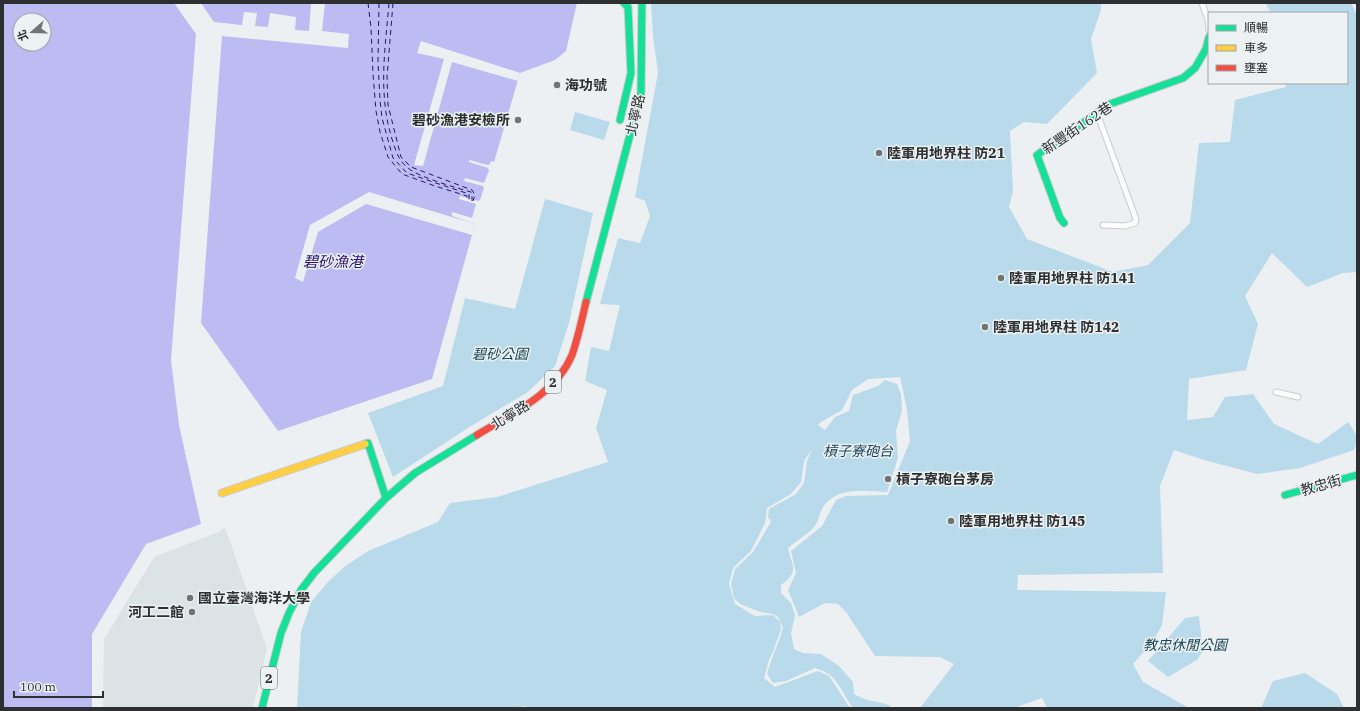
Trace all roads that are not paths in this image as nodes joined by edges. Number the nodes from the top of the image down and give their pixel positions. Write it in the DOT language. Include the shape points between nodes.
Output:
graph roads {
  1 [pos="624,3"];
  2 [pos="642,3"];
  3 [pos="1202,3"];
  4 [pos="1208,20"];
  5 [pos="1208,41"];
  6 [pos="1097,113"];
  7 [pos="620,120"];
  8 [pos="1064,223"];
  9 [pos="1102,225"];
  10 [pos="1276,392"];
  11 [pos="1298,397"];
  12 [pos="1357,475"];
  13 [pos="222,493"];
  14 [pos="1285,495"];
  15 [pos="386,498"];
  16 [pos="262,708"];
  1 -- 7 [label="main road" via="628,8 631,73"];
  2 -- 15 [label="main road, 北寧路 / 2" via="641,93 569,362 550,386 535,399 415,473"];
  3 -- 4 [label="street"];
  5 -- 6 [label="main road, 新豐街162巷" via="1195,68 1183,78 1119,100"];
  6 -- 8 [label="main road, 新豐街162巷" via="1037,155"];
  6 -- 9 [label="street" via="1136,219 1135,223 1129,225"];
  10 -- 11 [label="street"];
  12 -- 14 [label="main road, 教忠街"];
  13 -- 15 [label="main road" via="368,443"];
  15 -- 16 [label="main road, 北寧路 / 2" via="301,590 288,613 281,633"];
}
